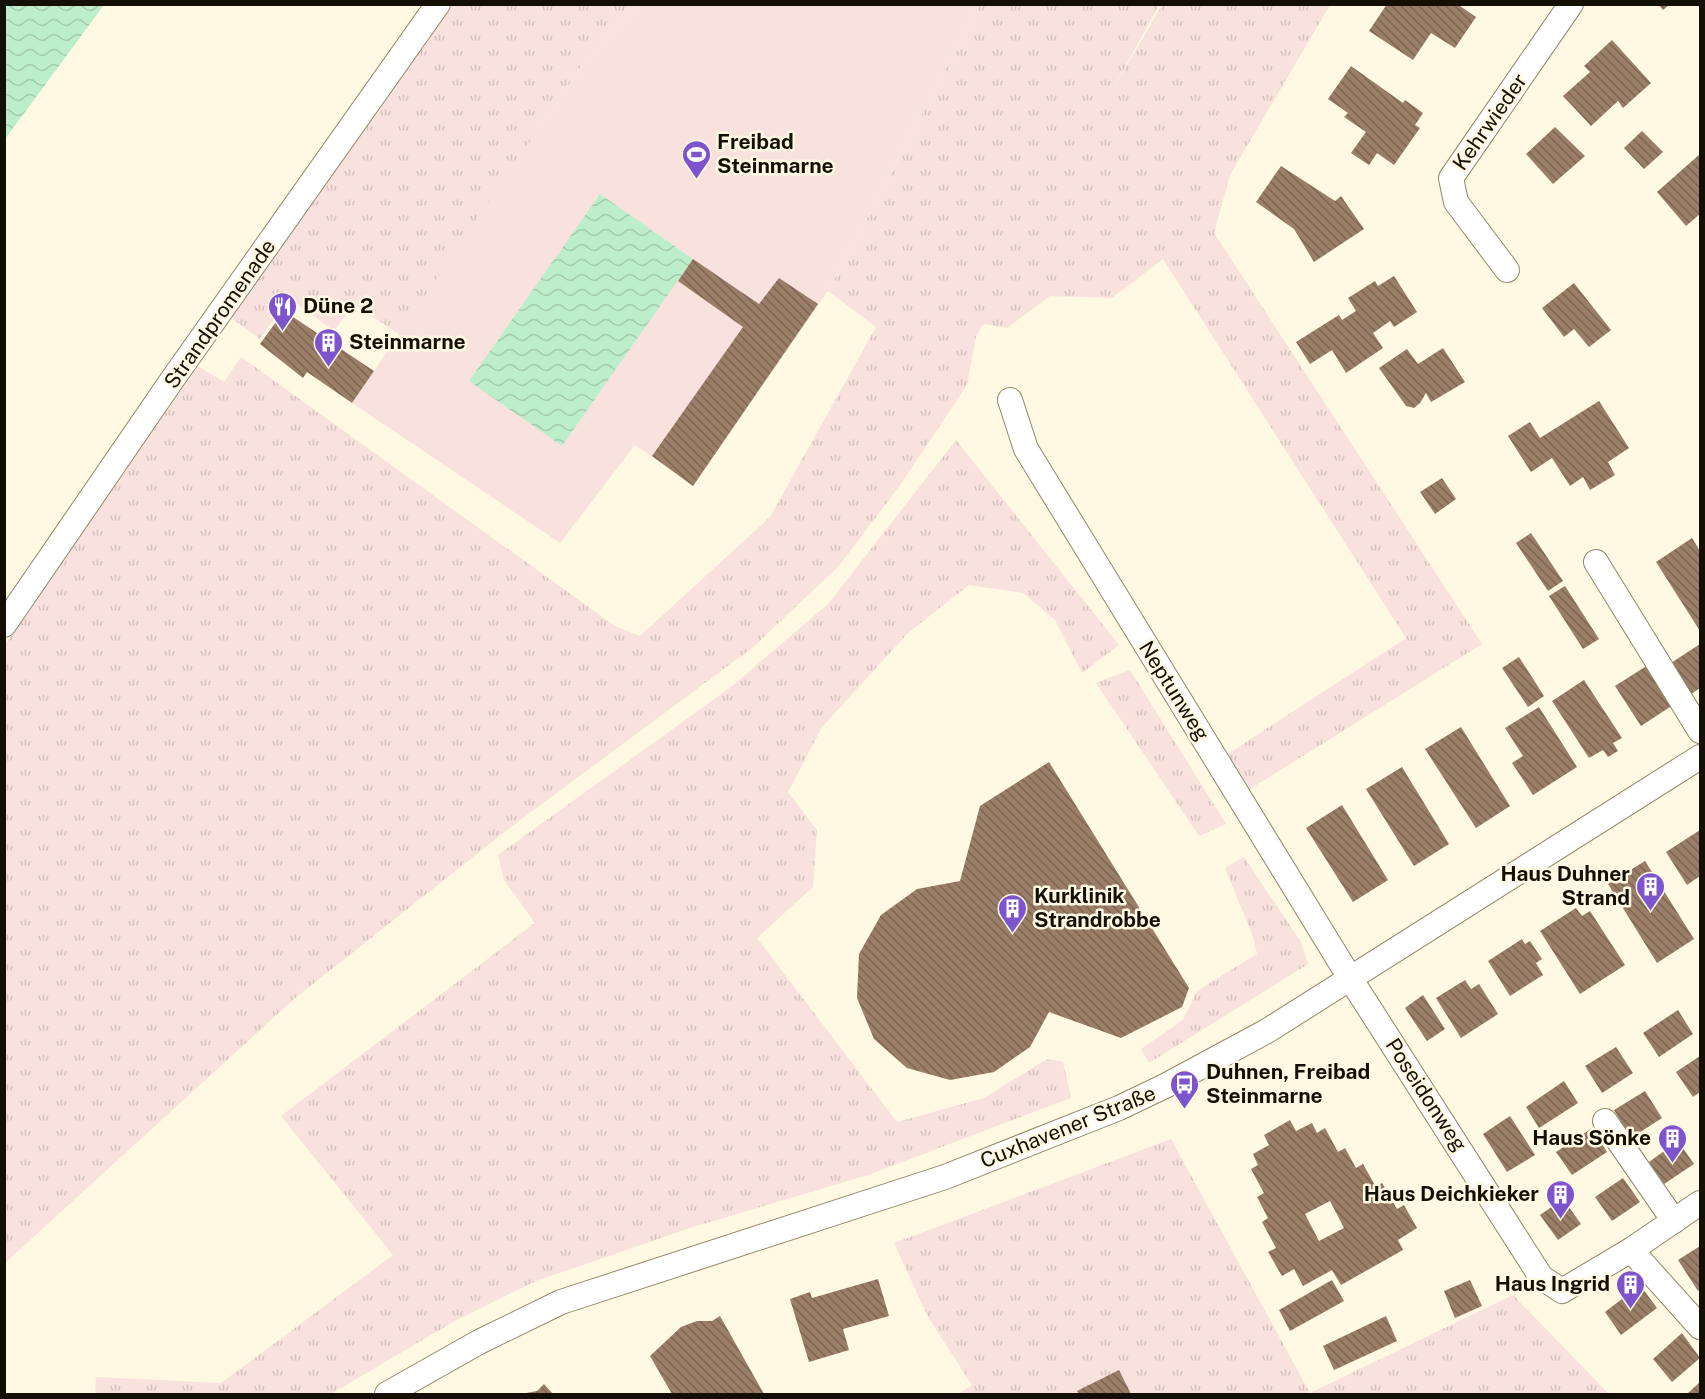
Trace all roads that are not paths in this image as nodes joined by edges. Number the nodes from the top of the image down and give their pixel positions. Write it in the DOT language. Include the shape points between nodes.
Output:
graph roads {
  1 [pos="438,4"];
  2 [pos="1571,4"];
  3 [pos="1507,270"];
  4 [pos="1010,400"];
  5 [pos="1596,562"];
  6 [pos="4,625"];
  7 [pos="1701,731"];
  8 [pos="1701,758"];
  9 [pos="1350,978"];
  10 [pos="1605,1121"];
  11 [pos="1701,1203"];
  12 [pos="1674,1221"];
  13 [pos="1631,1250"];
  14 [pos="1701,1327"];
  15 [pos="387,1395"];
  1 -- 6 [label="street, Strandpromenade"];
  2 -- 3 [label="street, Kehrwieder" via="1451,178 1456,202"];
  4 -- 9 [label="street, Neptunweg" via="1026,449"];
  5 -- 7 [label="street"];
  8 -- 9 [label="street, Cuxhavener Straße"];
  9 -- 13 [label="street, Poseidonweg" via="1541,1277 1562,1291"];
  9 -- 15 [label="street, Cuxhavener Straße" via="1228,1052 1119,1108 945,1177 561,1302 479,1342"];
  10 -- 12 [label="street"];
  11 -- 12 [label="street, Poseidonweg"];
  12 -- 13 [label="street, Poseidonweg"];
  13 -- 14 [label="street"];
}
